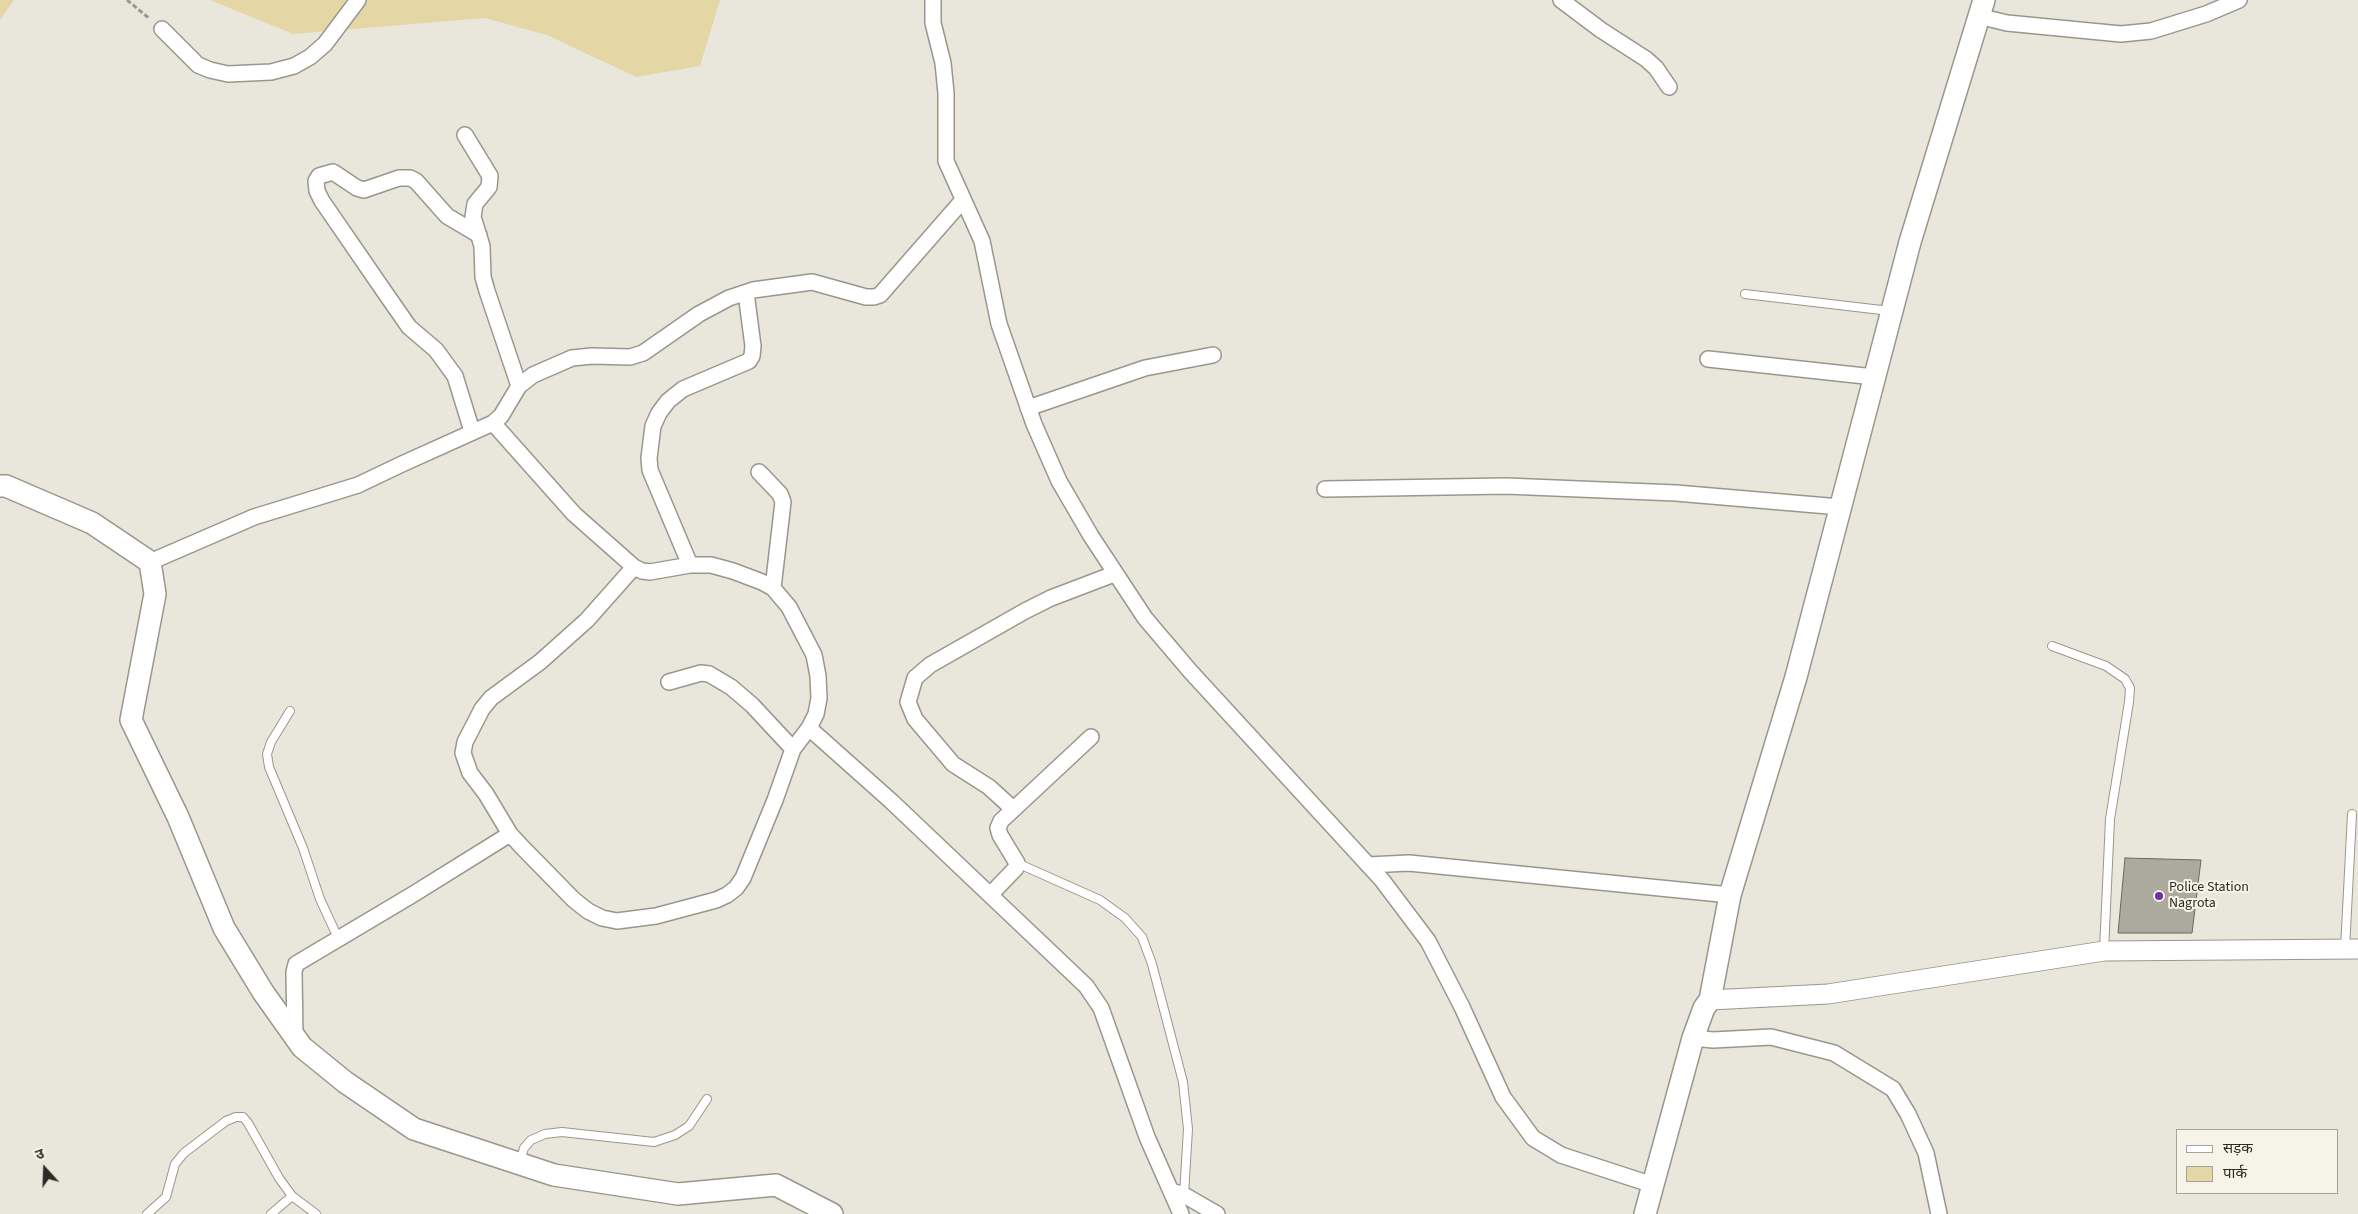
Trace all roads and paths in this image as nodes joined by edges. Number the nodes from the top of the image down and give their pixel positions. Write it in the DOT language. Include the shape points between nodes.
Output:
graph roads {
  1 [pos="127,0"];
  2 [pos="358,0"];
  3 [pos="933,0"];
  4 [pos="1561,0"];
  5 [pos="2239,0"];
  6 [pos="1981,8"];
  7 [pos="162,30"];
  8 [pos="1670,87"];
  9 [pos="465,135"];
  10 [pos="963,200"];
  11 [pos="479,236"];
  12 [pos="746,293"];
  13 [pos="1745,294"];
  14 [pos="1892,311"];
  15 [pos="1213,355"];
  16 [pos="1708,359"];
  17 [pos="1874,377"];
  18 [pos="519,386"];
  19 [pos="1028,408"];
  20 [pos="493,423"];
  21 [pos="472,431"];
  22 [pos="759,472"];
  23 [pos="0,486"];
  24 [pos="1325,489"];
  25 [pos="1840,507"];
  26 [pos="150,562"];
  27 [pos="690,565"];
  28 [pos="634,567"];
  29 [pos="1114,574"];
  30 [pos="772,588"];
  31 [pos="2052,646"];
  32 [pos="669,682"];
  33 [pos="290,711"];
  34 [pos="809,728"];
  35 [pos="1091,737"];
  36 [pos="793,749"];
  37 [pos="1012,808"];
  38 [pos="2352,814"];
  39 [pos="510,834"];
  40 [pos="1017,863"];
  41 [pos="1368,865"];
  42 [pos="990,895"];
  43 [pos="1730,895"];
  44 [pos="338,938"];
  45 [pos="2351,949"];
  46 [pos="2104,951"];
  47 [pos="1710,1000"];
  48 [pos="295,1037"];
  49 [pos="1693,1038"];
  50 [pos="707,1099"];
  51 [pos="519,1164"];
  52 [pos="1653,1185"];
  53 [pos="1178,1193"];
  54 [pos="292,1196"];
  55 [pos="147,1214"];
  56 [pos="271,1214"];
  57 [pos="316,1214"];
  58 [pos="832,1214"];
  59 [pos="1180,1214"];
  60 [pos="1217,1214"];
  61 [pos="1646,1214"];
  62 [pos="1939,1214"];
  1 -- 7 [label="path"];
  2 -- 7 [label="street" via="325,44 310,57 294,66 271,72 228,74 210,70 198,65"];
  3 -- 10 [label="street" via="933,23 943,63 946,93 946,162"];
  4 -- 8 [label="street" via="1646,59"];
  5 -- 6 [label="street" via="2151,31 2121,34 2007,23"];
  6 -- 14 [label="main road"];
  9 -- 11 [label="street" via="491,181 473,210"];
  10 -- 12 [label="street" via="880,295 866,297 812,282"];
  10 -- 19 [label="street" via="982,241 999,324"];
  11 -- 18 [label="street" via="486,291"];
  11 -- 21 [label="street" via="447,216 410,178 399,178 364,190 333,172 319,176 316,181 322,201 409,327 436,350 455,376"];
  12 -- 18 [label="street" via="699,314 643,353 630,357 572,358 534,375"];
  12 -- 27 [label="street" via="753,346 749,361 683,389 668,401 653,426 650,470"];
  13 -- 14 [label="lane"];
  14 -- 17 [label="main road"];
  15 -- 19 [label="street" via="1145,368"];
  16 -- 17 [label="street"];
  17 -- 25 [label="main road"];
  18 -- 20 [label="street" via="501,416"];
  19 -- 29 [label="street" via="1059,481"];
  20 -- 21 [label="street"];
  20 -- 28 [label="street" via="574,514"];
  21 -- 26 [label="street" via="358,484 254,517"];
  22 -- 30 [label="street" via="780,494 783,502"];
  23 -- 26 [label="main road" via="92,522"];
  24 -- 25 [label="street" via="1506,486 1676,493"];
  25 -- 43 [label="main road" via="1796,677"];
  26 -- 48 [label="main road" via="155,594 131,720 178,817 224,928 262,992"];
  27 -- 28 [label="street" via="650,572"];
  27 -- 30 [label="street" via="734,570"];
  28 -- 39 [label="street" via="587,620 540,662 490,698 465,742 463,752 467,767"];
  29 -- 37 [label="street" via="1025,611 930,665 915,678 908,702 915,719 953,764 989,787"];
  29 -- 41 [label="street" via="1145,618 1190,671"];
  30 -- 34 [label="street" via="789,607 814,655 819,698"];
  31 -- 46 [label="lane" via="2106,666 2125,679 2130,688 2110,819"];
  32 -- 36 [label="street" via="701,673 709,674 732,687"];
  33 -- 44 [label="lane" via="271,742 267,754 269,767"];
  34 -- 36 [label="street"];
  34 -- 42 [label="street"];
  35 -- 37 [label="street"];
  36 -- 39 [label="street" via="743,878 736,888 716,900 656,916 617,921 602,918 574,900"];
  37 -- 40 [label="street" via="998,828"];
  38 -- 45 [label="lane"];
  39 -- 44 [label="street"];
  40 -- 42 [label="street"];
  40 -- 53 [label="lane" via="1100,900 1125,918 1142,937 1182,1082 1188,1129"];
  41 -- 43 [label="street" via="1409,863"];
  41 -- 52 [label="street" via="1428,941 1503,1097 1533,1138 1561,1156"];
  42 -- 53 [label="street" via="1086,986 1101,1008 1147,1137"];
  43 -- 47 [label="main road"];
  44 -- 48 [label="street" via="296,964"];
  45 -- 46 [label="street"];
  46 -- 47 [label="street" via="1828,994"];
  47 -- 49 [label="main road"];
  48 -- 51 [label="main road" via="302,1047 345,1082 414,1129"];
  49 -- 52 [label="main road"];
  49 -- 62 [label="street" via="1771,1038 1834,1053 1893,1089 1926,1153"];
  50 -- 51 [label="lane" via="689,1126 654,1142 562,1132 545,1134 531,1140 524,1148"];
  51 -- 58 [label="main road" via="554,1175 678,1194 776,1185"];
  52 -- 61 [label="main road"];
  53 -- 59 [label="street"];
  53 -- 60 [label="street"];
  54 -- 55 [label="lane" via="248,1123 236,1117 184,1152 175,1164 166,1197"];
  54 -- 56 [label="lane"];
  54 -- 57 [label="lane"];
}
